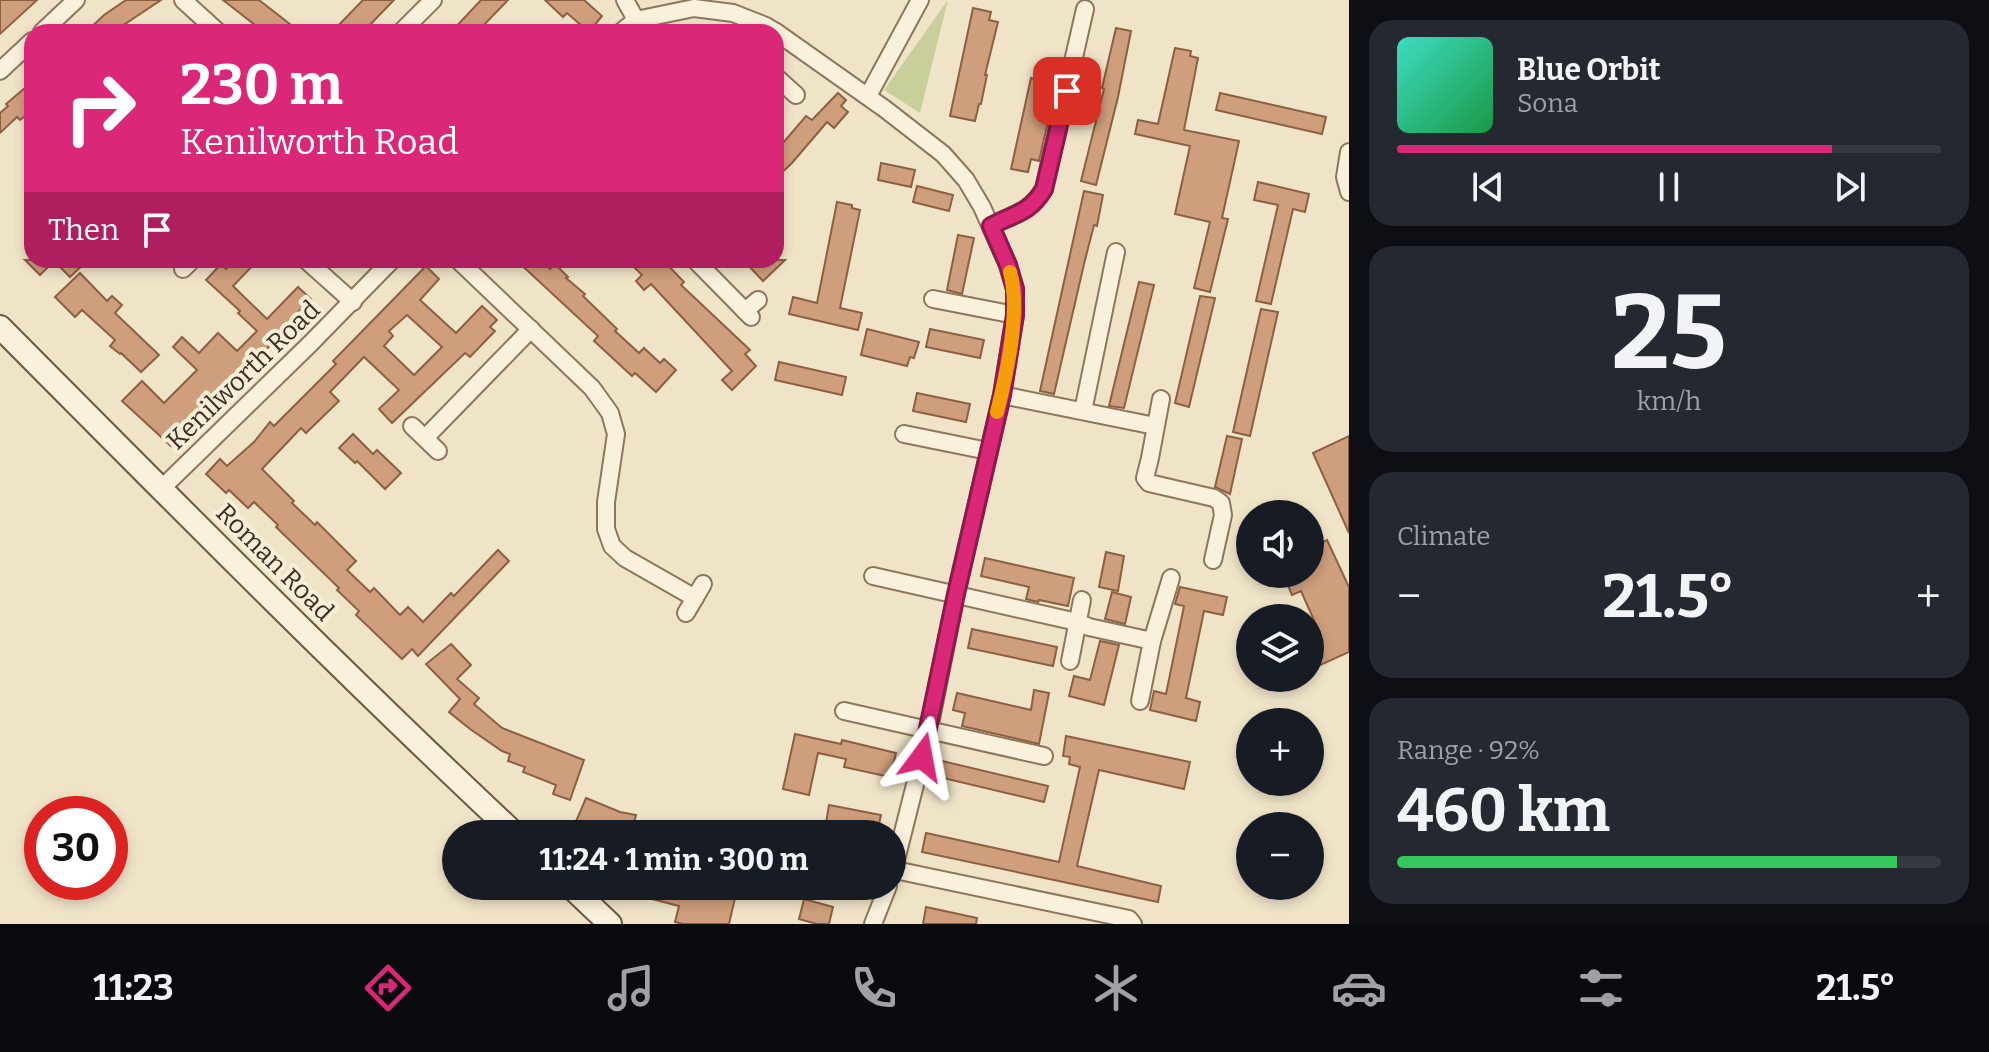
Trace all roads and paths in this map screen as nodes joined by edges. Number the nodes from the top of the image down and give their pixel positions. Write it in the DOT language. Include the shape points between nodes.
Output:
graph roads {
  1 [pos="76,0"];
  2 [pos="433,0"];
  3 [pos="625,0"];
  4 [pos="920,0"];
  5 [pos="187,1"];
  6 [pos="1085,9"];
  7 [pos="636,20"];
  8 [pos="50,24"];
  9 [pos="210,24"];
  10 [pos="409,24"];
  11 [pos="631,24"];
  12 [pos="761,24"];
  13 [pos="784,38"];
  14 [pos="24,48"];
  15 [pos="0,71"];
  16 [pos="784,86"];
  17 [pos="796,95"];
  18 [pos="868,96"];
  19 [pos="1349,152"];
  20 [pos="1349,192"];
  21 [pos="991,226"];
  22 [pos="1116,252"];
  23 [pos="315,268"];
  24 [pos="385,268"];
  25 [pos="466,268"];
  26 [pos="704,268"];
  27 [pos="933,299"];
  28 [pos="353,302"];
  29 [pos="751,310"];
  30 [pos="1015,315"];
  31 [pos="0,327"];
  32 [pos="531,329"];
  33 [pos="1002,395"];
  34 [pos="1161,399"];
  35 [pos="1083,411"];
  36 [pos="412,426"];
  37 [pos="1155,426"];
  38 [pos="904,434"];
  39 [pos="425,438"];
  40 [pos="438,451"];
  41 [pos="988,451"];
  42 [pos="161,489"];
  43 [pos="1213,560"];
  44 [pos="873,576"];
  45 [pos="1171,578"];
  46 [pos="956,594"];
  47 [pos="1082,600"];
  48 [pos="686,613"];
  49 [pos="1077,622"];
  50 [pos="1152,641"];
  51 [pos="1070,661"];
  52 [pos="1140,701"];
  53 [pos="844,711"];
  54 [pos="929,729"];
  55 [pos="1044,756"];
  56 [pos="500,820"];
  57 [pos="906,822"];
  58 [pos="906,880"];
  59 [pos="585,900"];
  60 [pos="883,900"];
  61 [pos="610,924"];
  62 [pos="873,924"];
  63 [pos="1133,924"];
  1 -- 8 [label="street"];
  2 -- 10 [label="street"];
  3 -- 7 [label="street"];
  4 -- 18 [label="street"];
  5 -- 9 [label="street"];
  6 -- 21 [label="street" via="1044,189 1024,211"];
  7 -- 11 [label="street"];
  7 -- 12 [label="street" via="694,8 733,13"];
  13 -- 18 [label="street"];
  14 -- 15 [label="street"];
  16 -- 17 [label="street"];
  18 -- 21 [label="street" via="943,154 966,180"];
  19 -- 20 [label="street"];
  21 -- 30 [label="street" via="1015,289"];
  22 -- 35 [label="street"];
  23 -- 28 [label="street"];
  24 -- 28 [label="street, Kenilworth Road"];
  25 -- 32 [label="street"];
  26 -- 29 [label="street"];
  27 -- 30 [label="street"];
  28 -- 42 [label="street, Kenilworth Road"];
  30 -- 33 [label="street"];
  31 -- 42 [label="street, Roman Road"];
  32 -- 39 [label="street"];
  32 -- 48 [label="street" via="592,388 610,413 616,434 606,529 612,546 625,558 699,591"];
  33 -- 35 [label="street"];
  33 -- 41 [label="street"];
  34 -- 37 [label="street"];
  35 -- 37 [label="street"];
  36 -- 39 [label="street"];
  37 -- 43 [label="street" via="1145,478 1149,483 1221,503"];
  38 -- 41 [label="street"];
  39 -- 40 [label="street"];
  41 -- 46 [label="street"];
  42 -- 56 [label="street, Roman Road"];
  44 -- 46 [label="street"];
  45 -- 50 [label="street"];
  46 -- 49 [label="street"];
  46 -- 54 [label="street"];
  47 -- 49 [label="street"];
  49 -- 50 [label="street"];
  49 -- 51 [label="street"];
  50 -- 52 [label="street"];
  53 -- 54 [label="street"];
  54 -- 55 [label="street"];
  54 -- 57 [label="street"];
  58 -- 63 [label="street" via="1129,919"];
  59 -- 61 [label="street"];
  60 -- 62 [label="street"];
}
